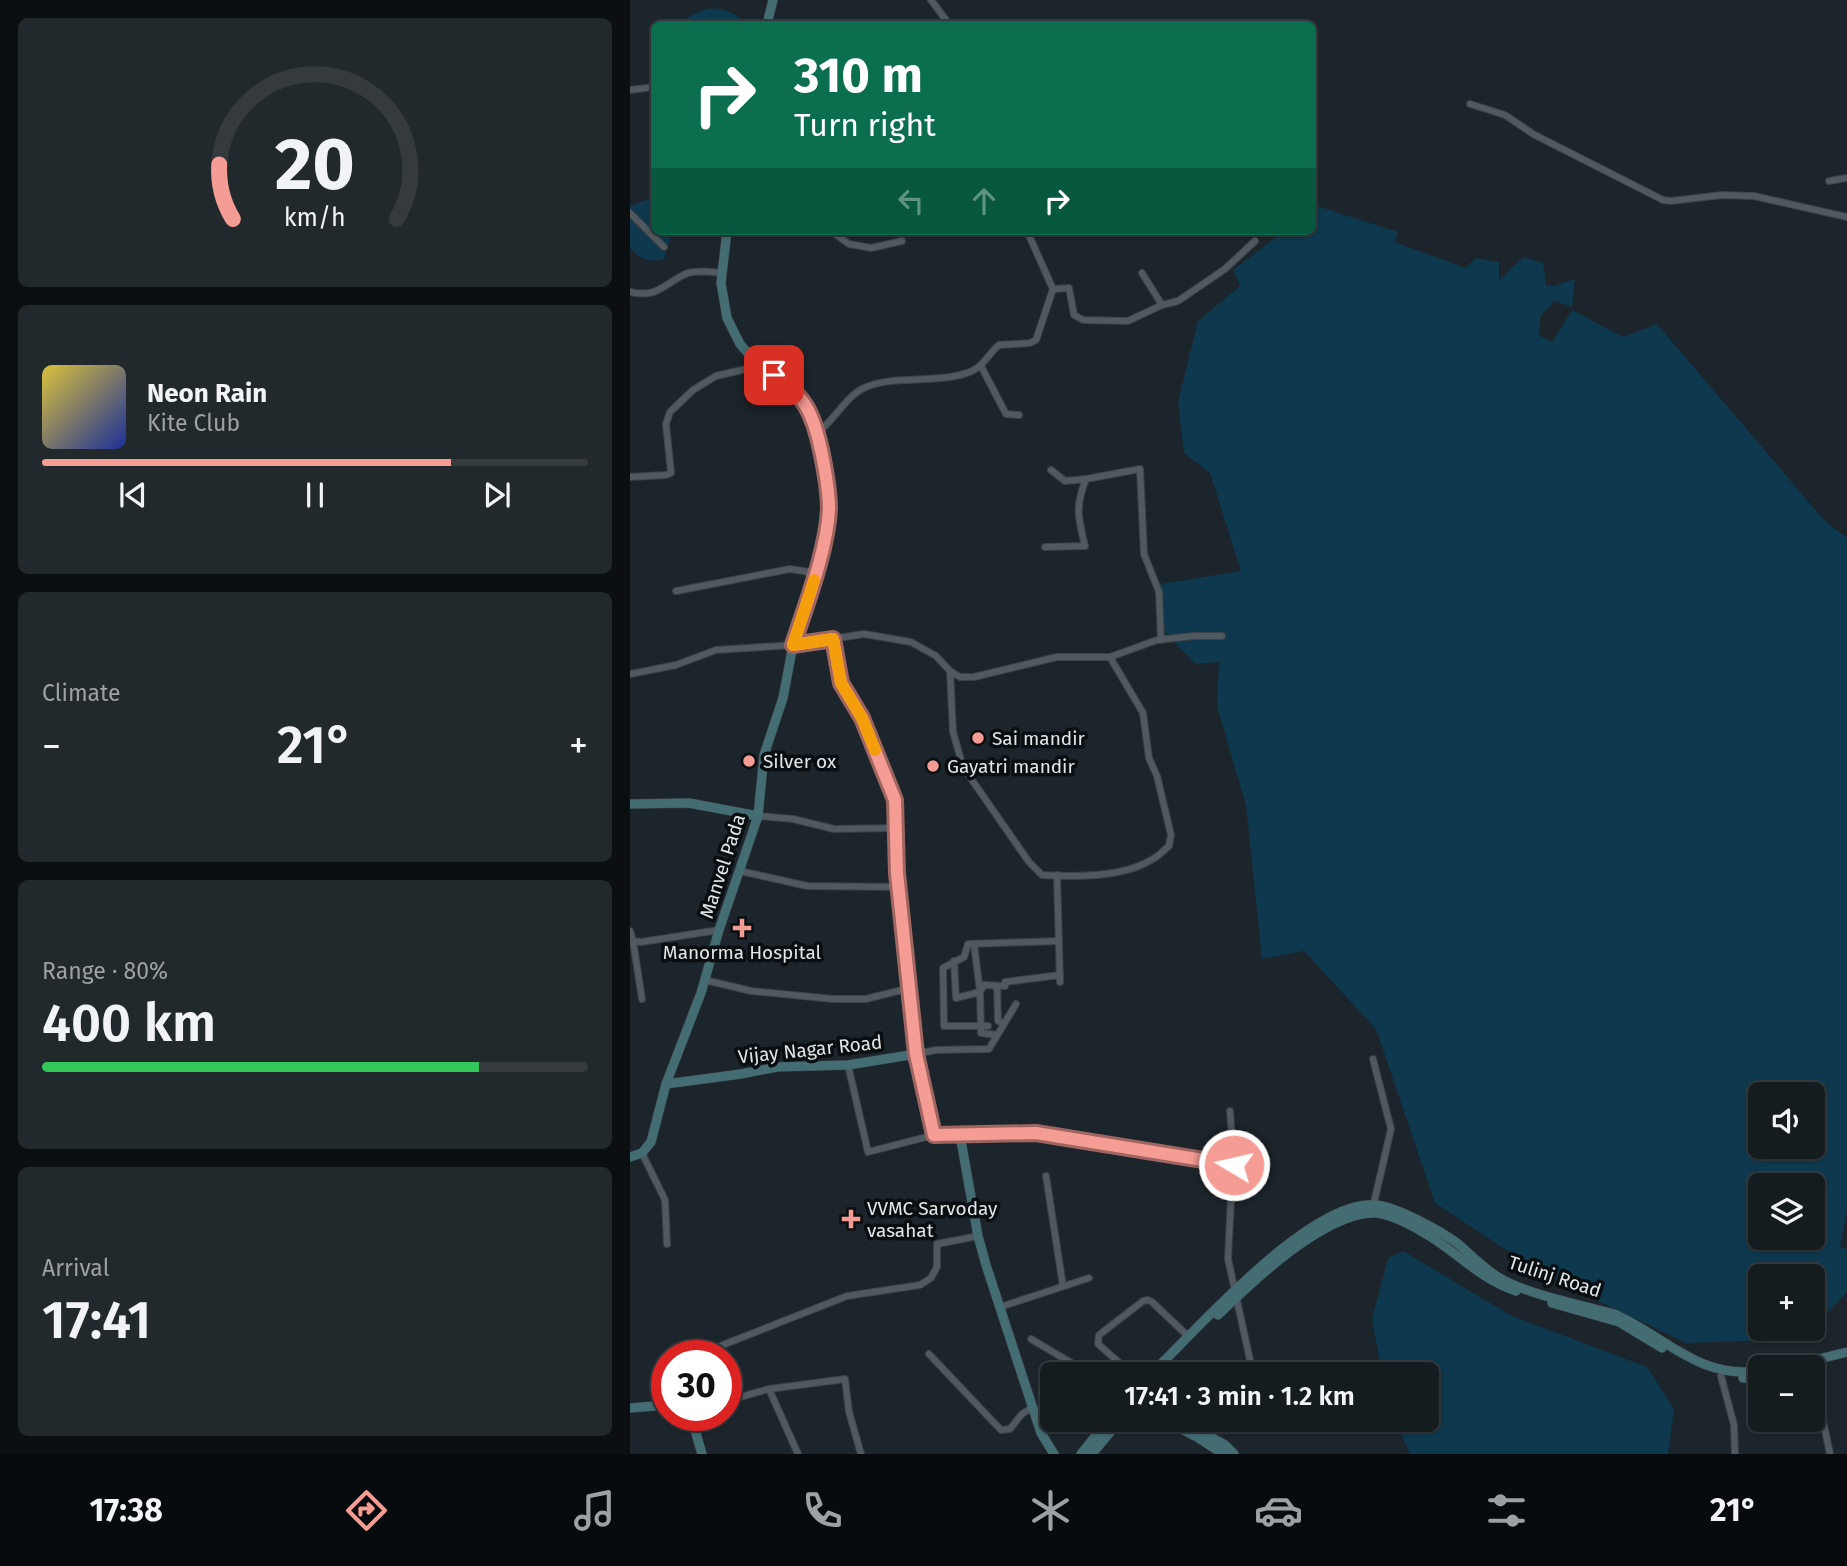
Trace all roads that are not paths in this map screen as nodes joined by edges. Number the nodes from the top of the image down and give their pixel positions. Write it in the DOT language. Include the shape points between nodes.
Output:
graph roads {
  1 [pos="773,0"];
  2 [pos="931,0"];
  3 [pos="768,21"];
  4 [pos="947,21"];
  5 [pos="651,87"];
  6 [pos="630,90"];
  7 [pos="1469,104"];
  8 [pos="1847,178"];
  9 [pos="1829,181"];
  10 [pos="630,213"];
  11 [pos="1847,217"];
  12 [pos="651,234"];
  13 [pos="652,235"];
  14 [pos="727,235"];
  15 [pos="837,235"];
  16 [pos="1029,235"];
  17 [pos="902,241"];
  18 [pos="1255,241"];
  19 [pos="664,247"];
  20 [pos="722,273"];
  21 [pos="1142,273"];
  22 [pos="1053,289"];
  23 [pos="630,292"];
  24 [pos="1162,305"];
  25 [pos="760,366"];
  26 [pos="981,366"];
  27 [pos="1019,415"];
  28 [pos="817,433"];
  29 [pos="1051,470"];
  30 [pos="630,477"];
  31 [pos="1086,479"];
  32 [pos="1045,547"];
  33 [pos="816,573"];
  34 [pos="676,591"];
  35 [pos="1222,636"];
  36 [pos="833,639"];
  37 [pos="1161,640"];
  38 [pos="793,645"];
  39 [pos="1110,657"];
  40 [pos="950,671"];
  41 [pos="630,674"];
  42 [pos="630,804"];
  43 [pos="758,816"];
  44 [pos="895,828"];
  45 [pos="740,871"];
  46 [pos="1057,874"];
  47 [pos="898,887"];
  48 [pos="719,930"];
  49 [pos="630,931"];
  50 [pos="633,940"];
  51 [pos="1058,941"];
  52 [pos="974,944"];
  53 [pos="954,961"];
  54 [pos="705,980"];
  55 [pos="997,986"];
  56 [pos="910,988"];
  57 [pos="980,992"];
  58 [pos="642,999"];
  59 [pos="1016,1004"];
  60 [pos="1004,1024"];
  61 [pos="985,1026"];
  62 [pos="998,1035"];
  63 [pos="916,1054"];
  64 [pos="1373,1059"];
  65 [pos="848,1065"];
  66 [pos="666,1084"];
  67 [pos="1230,1111"];
  68 [pos="934,1135"];
  69 [pos="960,1135"];
  70 [pos="642,1153"];
  71 [pos="630,1157"];
  72 [pos="1234,1165"];
  73 [pos="1046,1176"];
  74 [pos="1373,1208"];
  75 [pos="978,1236"];
  76 [pos="667,1244"];
  77 [pos="1089,1278"];
  78 [pos="1063,1286"];
  79 [pos="1237,1292"];
  80 [pos="1000,1307"];
  81 [pos="1189,1337"];
  82 [pos="1031,1339"];
  83 [pos="736,1340"];
  84 [pos="929,1354"];
  85 [pos="1847,1354"];
  86 [pos="1825,1361"];
  87 [pos="1070,1362"];
  88 [pos="1118,1362"];
  89 [pos="1163,1362"];
  90 [pos="1172,1362"];
  91 [pos="1251,1362"];
  92 [pos="1748,1372"];
  93 [pos="1721,1373"];
  94 [pos="1748,1376"];
  95 [pos="769,1389"];
  96 [pos="742,1397"];
  97 [pos="651,1406"];
  98 [pos="1032,1407"];
  99 [pos="630,1408"];
  100 [pos="695,1431"];
  101 [pos="1825,1431"];
  102 [pos="1099,1432"];
  103 [pos="1111,1432"];
  104 [pos="1187,1432"];
  105 [pos="1202,1432"];
  106 [pos="702,1454"];
  107 [pos="798,1454"];
  108 [pos="861,1454"];
  109 [pos="1054,1454"];
  110 [pos="1081,1454"];
  111 [pos="1093,1454"];
  112 [pos="1223,1454"];
  113 [pos="1234,1454"];
  114 [pos="1735,1454"];
  115 [pos="1830,1454"];
  1 -- 3 [label="main road"];
  2 -- 4 [label="street"];
  5 -- 6 [label="street"];
  7 -- 11 [label="street" via="1505,115 1663,200 1746,195"];
  8 -- 9 [label="street"];
  10 -- 12 [label="street"];
  13 -- 19 [label="street"];
  14 -- 20 [label="main road, Manvel Pada"];
  15 -- 17 [label="street" via="849,244 871,248"];
  16 -- 22 [label="street"];
  18 -- 24 [label="street" via="1197,289"];
  20 -- 23 [label="street" via="691,272 659,291"];
  20 -- 25 [label="main road, Manvel Pada" via="727,318 740,344"];
  21 -- 24 [label="street"];
  22 -- 24 [label="street" via="1069,288 1074,315 1083,320 1128,321"];
  22 -- 26 [label="street" via="1036,340 999,345"];
  25 -- 28 [label="main road, Manvel Pada" via="796,391"];
  25 -- 30 [label="street" via="716,376 693,390 670,412 666,424 671,473"];
  26 -- 27 [label="street" via="1006,414"];
  26 -- 28 [label="street" via="935,380 865,387"];
  28 -- 33 [label="main road, Manvel Pada" via="829,511"];
  29 -- 31 [label="street" via="1065,481"];
  31 -- 32 [label="street" via="1077,513 1085,546"];
  31 -- 37 [label="street" via="1140,469 1144,554 1159,592"];
  33 -- 34 [label="street" via="790,569"];
  33 -- 38 [label="main road, Manvel Pada"];
  35 -- 37 [label="street"];
  36 -- 38 [label="street"];
  36 -- 40 [label="street" via="864,634 911,642 936,656"];
  36 -- 44 [label="street" via="841,683 890,783"];
  37 -- 39 [label="street"];
  38 -- 41 [label="street" via="716,650 676,665"];
  38 -- 43 [label="main road, Manvel Pada" via="783,698 764,755"];
  39 -- 40 [label="street" via="1057,657 974,677"];
  39 -- 46 [label="street" via="1143,713 1147,752 1171,835 1169,846 1151,860 1120,872"];
  40 -- 46 [label="street" via="953,732 963,767 1037,872"];
  42 -- 43 [label="main road" via="689,803"];
  43 -- 44 [label="street" via="834,829"];
  43 -- 45 [label="main road, Manvel Pada"];
  44 -- 47 [label="street"];
  45 -- 47 [label="street" via="807,886"];
  45 -- 48 [label="main road, Manvel Pada"];
  46 -- 51 [label="street"];
  47 -- 56 [label="street"];
  48 -- 50 [label="street"];
  48 -- 54 [label="main road, Manvel Pada"];
  49 -- 50 [label="street"];
  50 -- 58 [label="street"];
  51 -- 52 [label="street"];
  51 -- 55 [label="street" via="1060,979"];
  52 -- 53 [label="street" via="968,944 964,957"];
  52 -- 57 [label="street"];
  53 -- 57 [label="street" via="956,998"];
  53 -- 61 [label="street" via="943,968 944,1026"];
  54 -- 56 [label="street" via="751,991 833,999 866,999"];
  54 -- 66 [label="main road, Manvel Pada"];
  55 -- 57 [label="street" via="984,985"];
  55 -- 60 [label="street" via="999,1021"];
  56 -- 63 [label="street"];
  57 -- 61 [label="street"];
  59 -- 60 [label="street"];
  60 -- 62 [label="street"];
  61 -- 62 [label="street" via="981,1032"];
  62 -- 63 [label="street" via="989,1049"];
  63 -- 65 [label="main road, Vijay Nagar Road"];
  63 -- 68 [label="main road"];
  64 -- 74 [label="street" via="1391,1129"];
  65 -- 66 [label="main road, Vijay Nagar Road" via="777,1067"];
  65 -- 68 [label="street" via="868,1152"];
  66 -- 70 [label="main road, Manvel Pada" via="651,1142"];
  67 -- 72 [label="street"];
  68 -- 69 [label="main road"];
  69 -- 72 [label="street" via="1036,1133"];
  69 -- 75 [label="main road"];
  70 -- 71 [label="main road"];
  70 -- 76 [label="street" via="665,1200"];
  72 -- 79 [label="street" via="1237,1180 1231,1199 1228,1252"];
  73 -- 78 [label="street"];
  74 -- 79 [label="main road" via="1320,1230"];
  74 -- 93 [label="main road, Tulinj Road" via="1430,1236 1494,1284 1619,1322 1692,1364"];
  75 -- 80 [label="main road"];
  75 -- 83 [label="street" via="937,1244 937,1267 920,1285 847,1296"];
  77 -- 78 [label="street"];
  78 -- 80 [label="street"];
  79 -- 81 [label="main road"];
  79 -- 90 [label="main road"];
  79 -- 91 [label="street"];
  80 -- 98 [label="main road"];
  81 -- 88 [label="street" via="1152,1302 1143,1301 1099,1335 1098,1344"];
  81 -- 89 [label="main road"];
  82 -- 87 [label="street"];
  84 -- 98 [label="street" via="1001,1430 1010,1429"];
  85 -- 86 [label="main road"];
  92 -- 93 [label="main road"];
  93 -- 94 [label="main road"];
  93 -- 114 [label="street" via="1734,1425"];
  95 -- 96 [label="street"];
  95 -- 107 [label="street"];
  95 -- 108 [label="street" via="845,1379"];
  97 -- 99 [label="main road"];
  98 -- 109 [label="main road"];
  100 -- 106 [label="main road"];
  101 -- 115 [label="street"];
  102 -- 110 [label="main road"];
  103 -- 111 [label="main road"];
  104 -- 112 [label="main road"];
  105 -- 113 [label="main road"];
}
